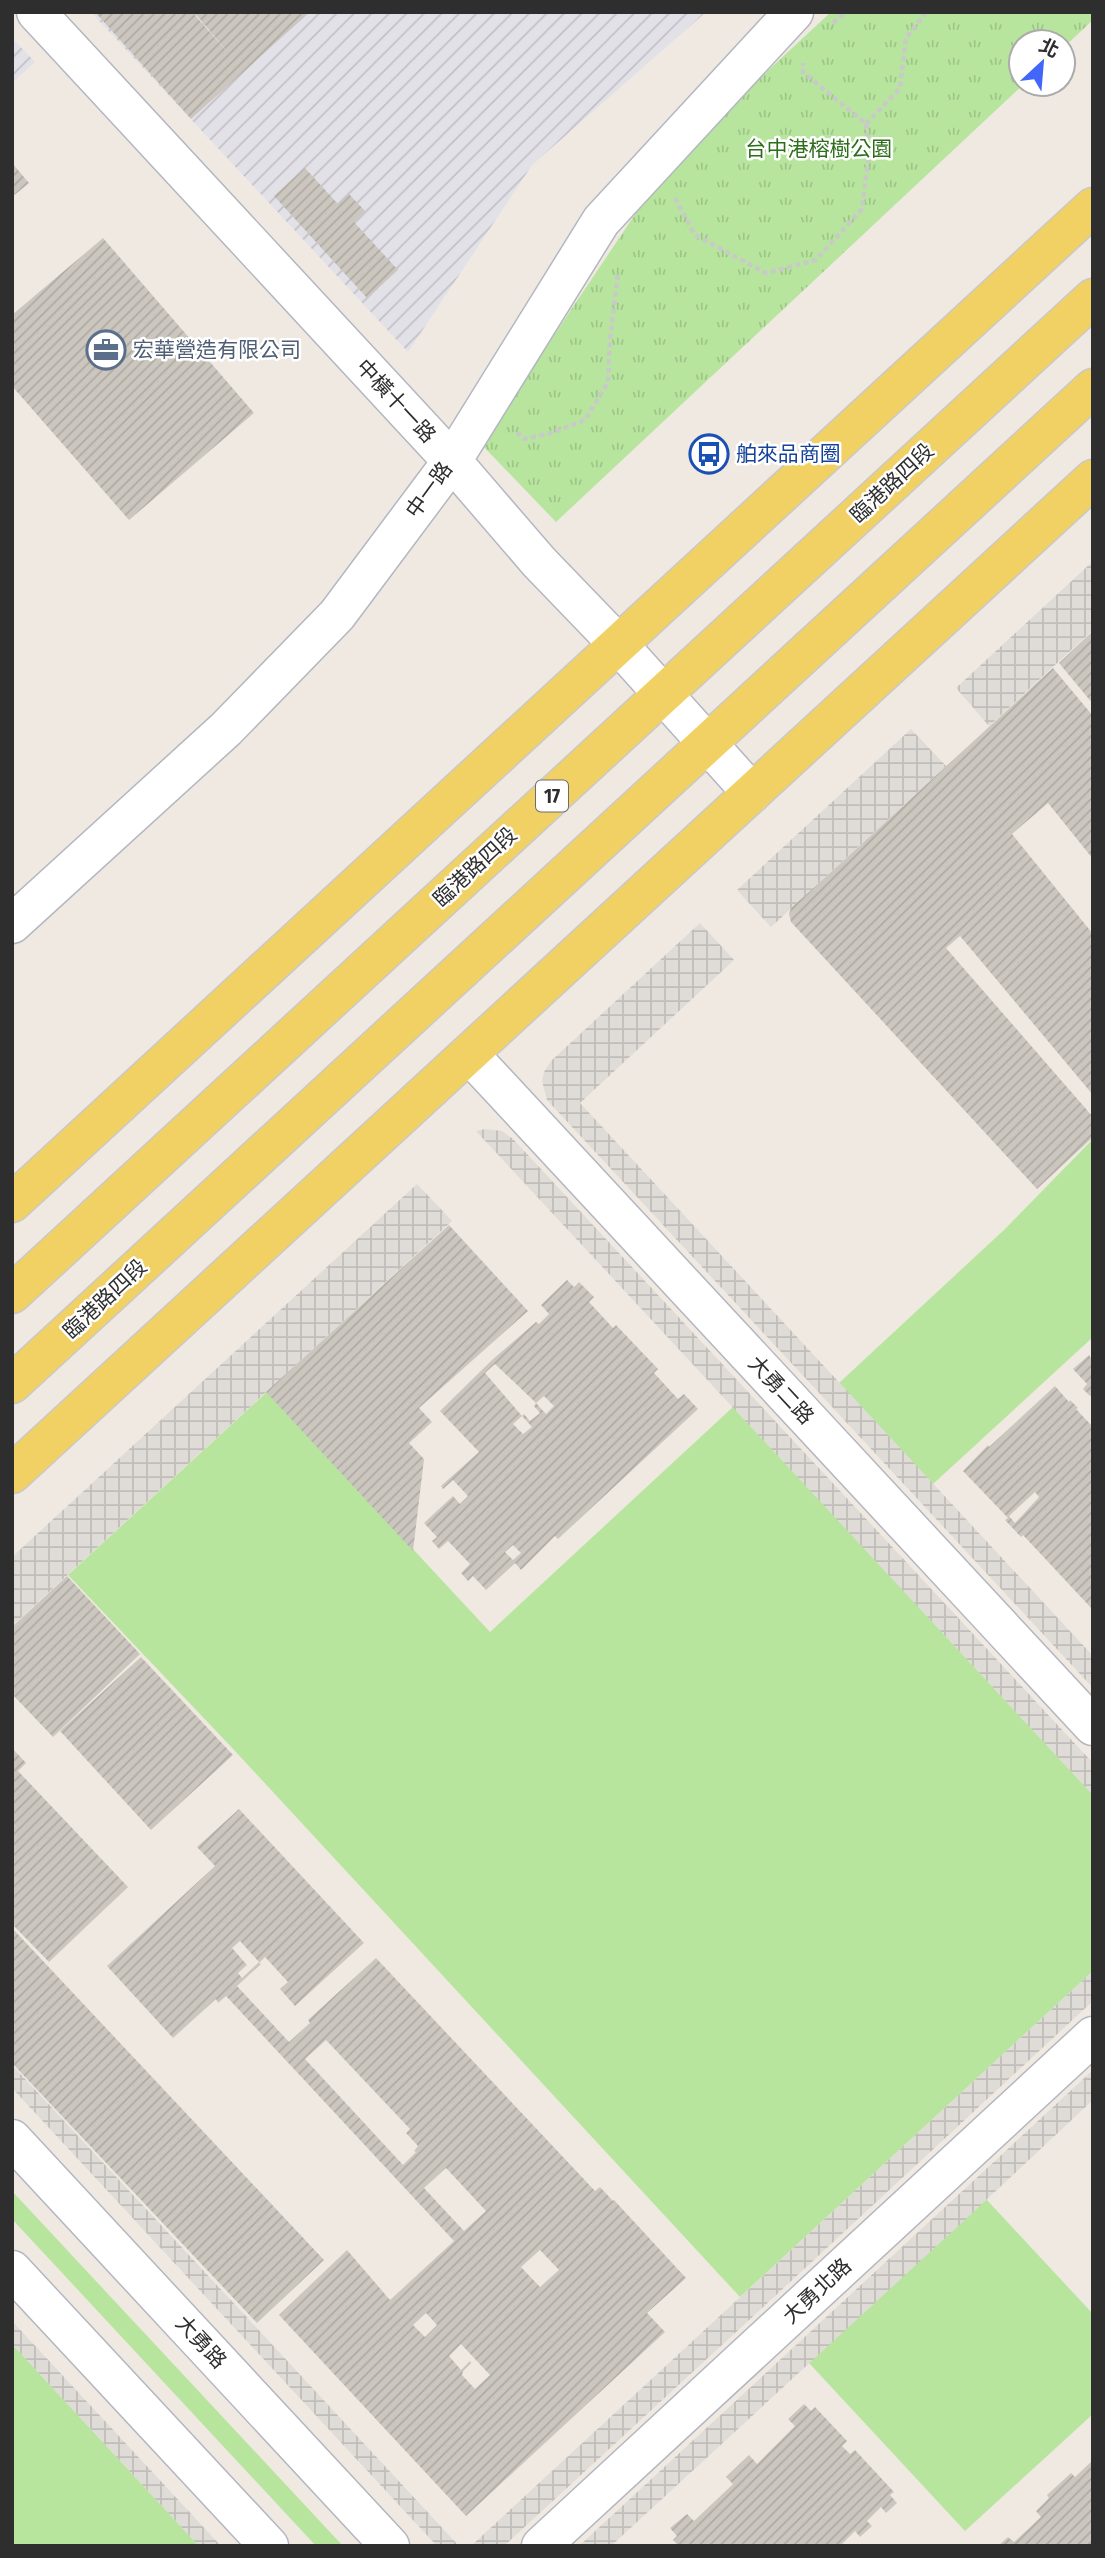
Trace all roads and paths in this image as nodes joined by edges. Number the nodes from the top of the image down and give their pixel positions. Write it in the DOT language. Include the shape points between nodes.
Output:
graph roads {
  1 [pos="36,12"];
  2 [pos="846,12"];
  3 [pos="926,12"];
  4 [pos="809,21"];
  5 [pos="803,60"];
  6 [pos="866,124"];
  7 [pos="670,189"];
  8 [pos="1093,207"];
  9 [pos="618,268"];
  10 [pos="1093,298"];
  11 [pos="1093,388"];
  12 [pos="514,429"];
  13 [pos="452,461"];
  14 [pos="1093,479"];
  15 [pos="618,644"];
  16 [pos="663,694"];
  17 [pos="708,743"];
  18 [pos="752,793"];
  19 [pos="12,924"];
  20 [pos="469,1054"];
  21 [pos="12,1203"];
  22 [pos="12,1294"];
  23 [pos="12,1384"];
  24 [pos="12,1474"];
  25 [pos="1093,1726"];
  26 [pos="1093,2036"];
  27 [pos="12,2139"];
  28 [pos="12,2270"];
  29 [pos="269,2546"];
  30 [pos="390,2546"];
  31 [pos="541,2546"];
  1 -- 13 [label="street, 中橫十一路"];
  2 -- 4 [label="path"];
  3 -- 6 [label="path" via="906,38 900,88"];
  4 -- 13 [label="street, 中一路" via="601,221"];
  5 -- 6 [label="path" via="803,72"];
  6 -- 7 [label="path" via="869,154 862,209 816,260 766,272 695,235"];
  8 -- 15 [label="main road"];
  9 -- 12 [label="path" via="608,382 585,420 524,439"];
  10 -- 16 [label="main road, 臨港路四段 / 17"];
  11 -- 17 [label="main road, 臨港路四段"];
  13 -- 15 [label="street, 中橫十一路"];
  13 -- 19 [label="street, 中一路" via="337,615 226,729"];
  14 -- 18 [label="main road"];
  15 -- 16 [label="street, 中橫十一路"];
  15 -- 21 [label="main road"];
  16 -- 17 [label="street, 中橫十一路"];
  16 -- 22 [label="main road, 臨港路四段 / 17"];
  17 -- 18 [label="street, 中橫十一路"];
  17 -- 23 [label="main road, 臨港路四段"];
  18 -- 20 [label="main road"];
  20 -- 24 [label="main road"];
  20 -- 25 [label="street, 大勇二路"];
  26 -- 31 [label="street, 大勇北路"];
  27 -- 30 [label="street, 大勇路"];
  28 -- 29 [label="street"];
}
